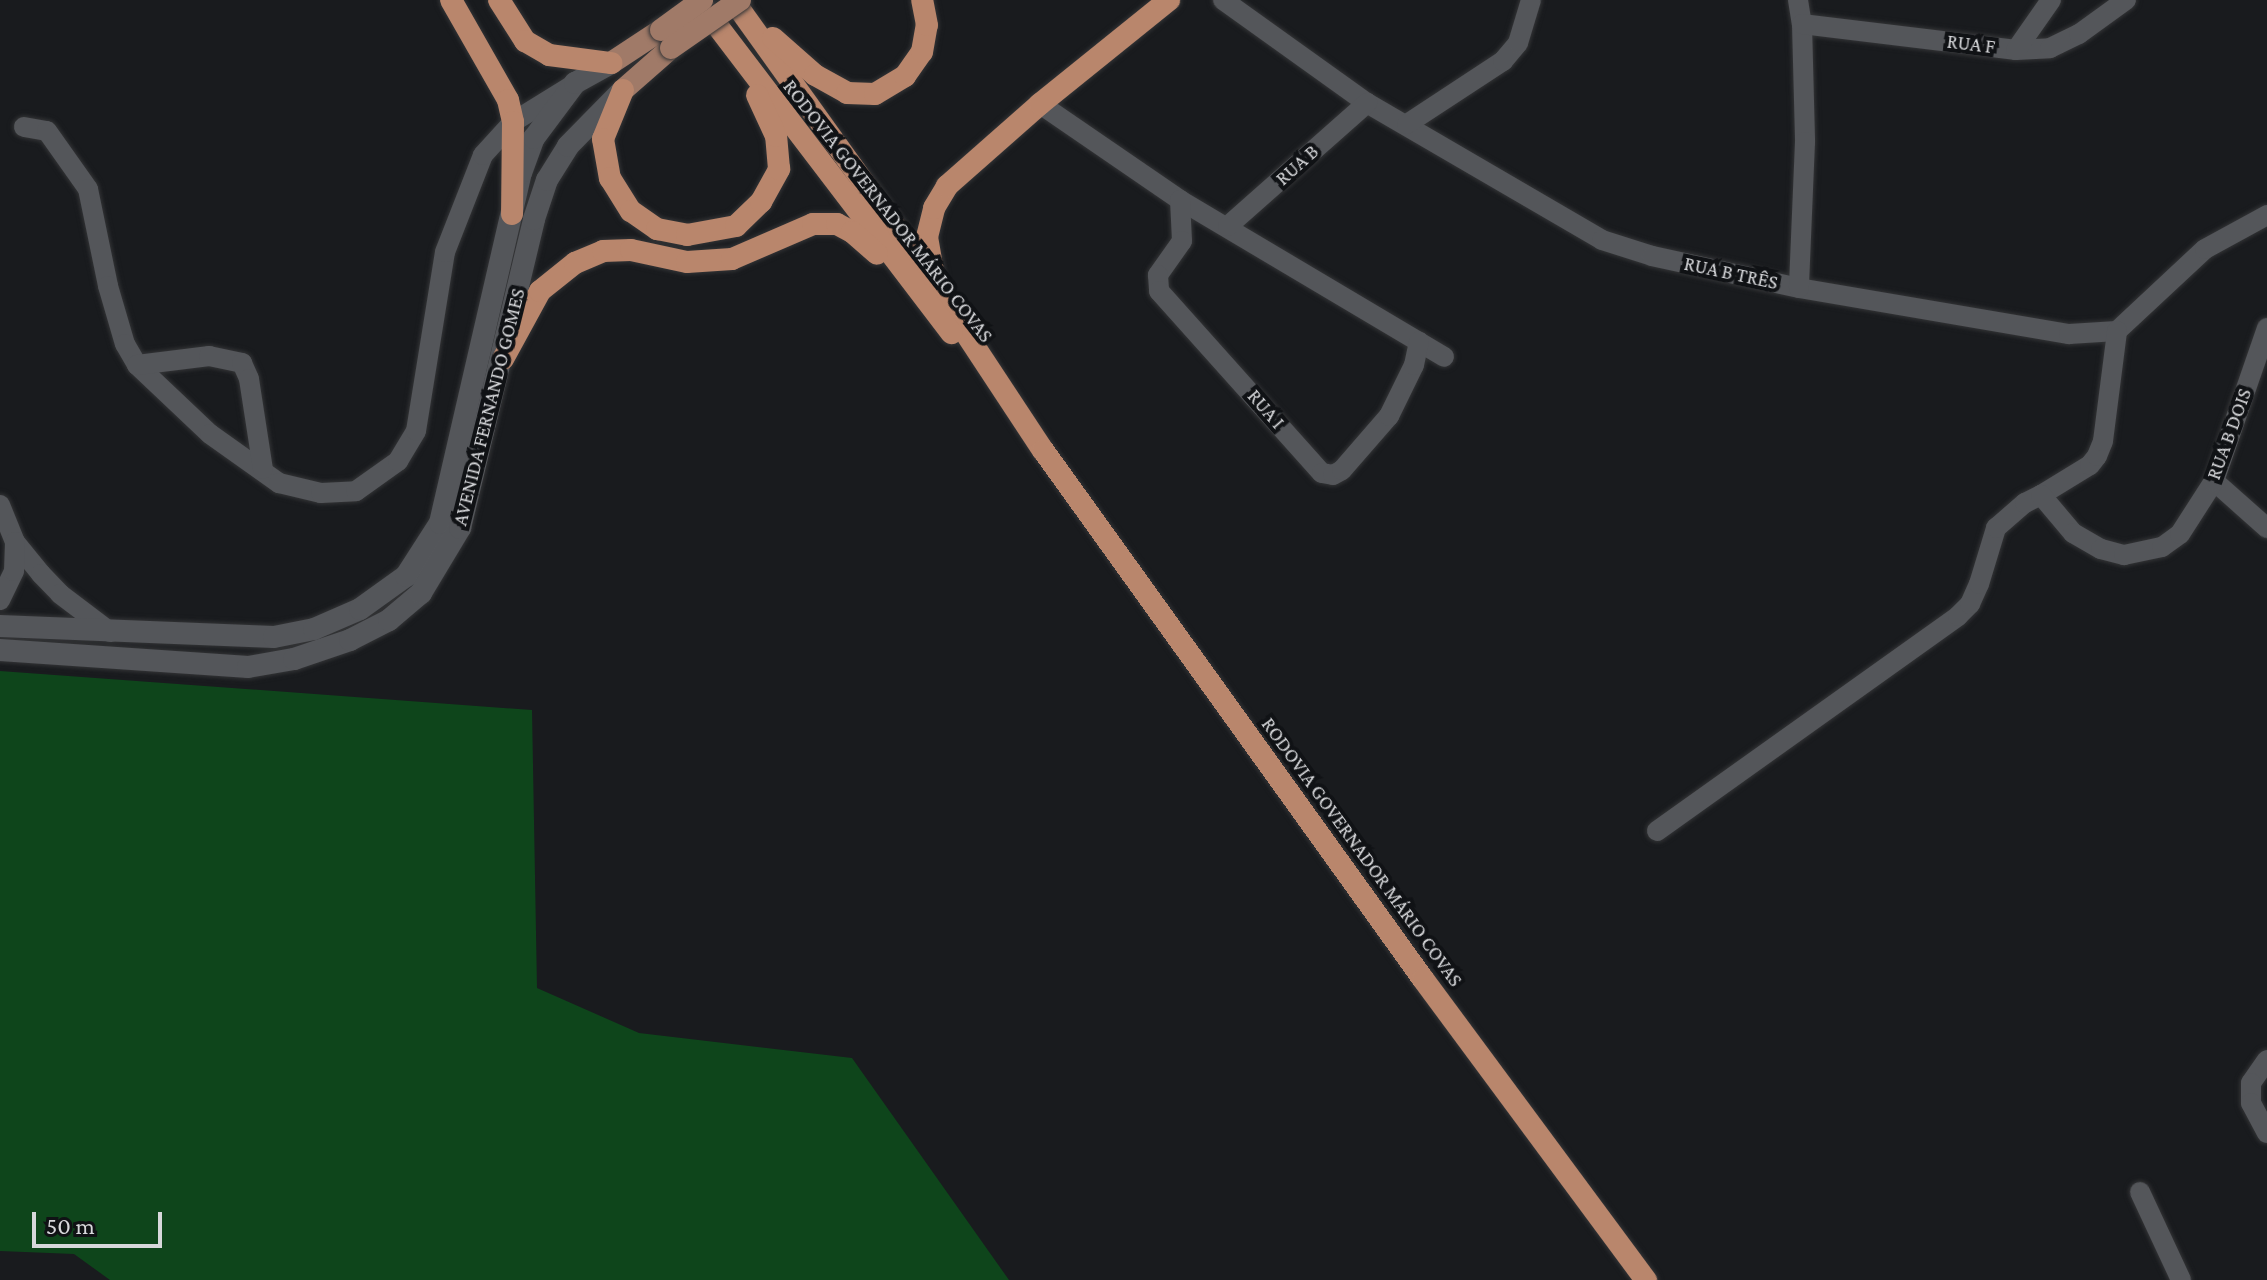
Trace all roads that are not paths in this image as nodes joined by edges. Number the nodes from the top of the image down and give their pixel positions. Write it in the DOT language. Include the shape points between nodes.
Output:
graph roads {
  1 [pos="451,0"];
  2 [pos="499,0"];
  3 [pos="700,0"];
  4 [pos="733,0"];
  5 [pos="740,0"];
  6 [pos="922,0"];
  7 [pos="1169,0"];
  8 [pos="1223,0"];
  9 [pos="1531,0"];
  10 [pos="1798,0"];
  11 [pos="2051,0"];
  12 [pos="2126,0"];
  13 [pos="1802,24"];
  14 [pos="760,34"];
  15 [pos="666,39"];
  16 [pos="2016,50"];
  17 [pos="737,54"];
  18 [pos="611,63"];
  19 [pos="575,83"];
  20 [pos="623,90"];
  21 [pos="1367,103"];
  22 [pos="1040,104"];
  23 [pos="513,122"];
  24 [pos="1407,124"];
  25 [pos="24,127"];
  26 [pos="1180,200"];
  27 [pos="512,214"];
  28 [pos="2267,215"];
  29 [pos="1228,226"];
  30 [pos="1799,288"];
  31 [pos="929,291"];
  32 [pos="2267,328"];
  33 [pos="2117,331"];
  34 [pos="1419,342"];
  35 [pos="1444,357"];
  36 [pos="503,359"];
  37 [pos="137,365"];
  38 [pos="263,469"];
  39 [pos="2214,481"];
  40 [pos="2041,495"];
  41 [pos="0,505"];
  42 [pos="2267,528"];
  43 [pos="15,542"];
  44 [pos="0,600"];
  45 [pos="0,626"];
  46 [pos="110,632"];
  47 [pos="0,650"];
  48 [pos="1657,831"];
  49 [pos="2267,1060"];
  50 [pos="2267,1133"];
  51 [pos="2140,1192"];
  52 [pos="1646,1280"];
  53 [pos="2181,1280"];
  1 -- 23 [label="highway" via="497,77"];
  2 -- 18 [label="highway" via="525,41 549,55"];
  3 -- 15 [label="main road, bridge"];
  3 -- 17 [label="highway, RODOVIA GOVERNADOR MÁRIO COVAS"];
  4 -- 14 [label="highway, RODOVIA GOVERNADOR MÁRIO COVAS"];
  5 -- 15 [label="main road, bridge"];
  6 -- 14 [label="highway" via="927,25 922,52 905,76 875,94 847,93 815,75 778,41"];
  7 -- 22 [label="highway"];
  8 -- 21 [label="street, RUA B TRÊS"];
  9 -- 24 [label="street" via="1518,43 1503,61"];
  10 -- 13 [label="street"];
  11 -- 16 [label="street"];
  12 -- 16 [label="street, RUA F" via="2050,48"];
  13 -- 16 [label="street, RUA F"];
  13 -- 30 [label="street" via="1805,142"];
  14 -- 31 [label="highway, RODOVIA GOVERNADOR MÁRIO COVAS"];
  15 -- 18 [label="main road"];
  15 -- 20 [label="main road"];
  17 -- 20 [label="highway" via="776,136 779,169 761,202 736,226 687,235 657,229 631,211 610,178 603,139"];
  17 -- 31 [label="highway, RODOVIA GOVERNADOR MÁRIO COVAS"];
  18 -- 19 [label="street, AVENIDA FERNANDO GOMES"];
  19 -- 23 [label="street"];
  19 -- 27 [label="street, AVENIDA FERNANDO GOMES" via="534,138"];
  20 -- 36 [label="street, AVENIDA FERNANDO GOMES" via="568,146 547,180"];
  21 -- 24 [label="street, RUA B TRÊS"];
  21 -- 29 [label="street, RUA B"];
  22 -- 26 [label="street"];
  22 -- 31 [label="highway" via="947,186 934,208 927,237"];
  23 -- 27 [label="highway"];
  23 -- 38 [label="street" via="483,155 459,210 445,252 416,431 398,461 356,491 321,493 279,483"];
  24 -- 30 [label="street, RUA B TRÊS" via="1602,240"];
  25 -- 37 [label="street" via="47,131 88,189 108,286 125,344"];
  26 -- 29 [label="street"];
  26 -- 34 [label="street, RUA I" via="1182,241 1158,275 1159,291 1322,473 1342,470 1389,416 1414,365"];
  27 -- 46 [label="street, AVENIDA FERNANDO GOMES" via="440,523 406,576 360,609 301,632 274,637"];
  28 -- 33 [label="street" via="2205,249"];
  29 -- 34 [label="street"];
  30 -- 33 [label="street, RUA B TRÊS" via="2069,334"];
  31 -- 36 [label="highway" via="837,224 813,224 732,259 687,262 631,250 603,251 575,263 540,291"];
  31 -- 52 [label="highway, RODOVIA GOVERNADOR MÁRIO COVAS"];
  32 -- 39 [label="street, RUA B DOIS"];
  33 -- 40 [label="street" via="2097,456"];
  34 -- 35 [label="street"];
  36 -- 47 [label="street, AVENIDA FERNANDO GOMES" via="460,528 421,593 389,620 294,659 248,667"];
  37 -- 38 [label="street" via="210,434"];
  37 -- 38 [label="street" via="209,356 242,363"];
  39 -- 40 [label="street, RUA B DOIS" via="2180,534 2162,547 2124,555 2073,533"];
  39 -- 42 [label="street"];
  40 -- 48 [label="street" via="2008,514 1996,528 1979,584 1958,616"];
  41 -- 43 [label="street"];
  43 -- 44 [label="street" via="14,571"];
  43 -- 46 [label="street" via="60,594"];
  45 -- 46 [label="street, AVENIDA FERNANDO GOMES"];
  49 -- 50 [label="street" via="2251,1083 2251,1103"];
  51 -- 53 [label="street"];
}
